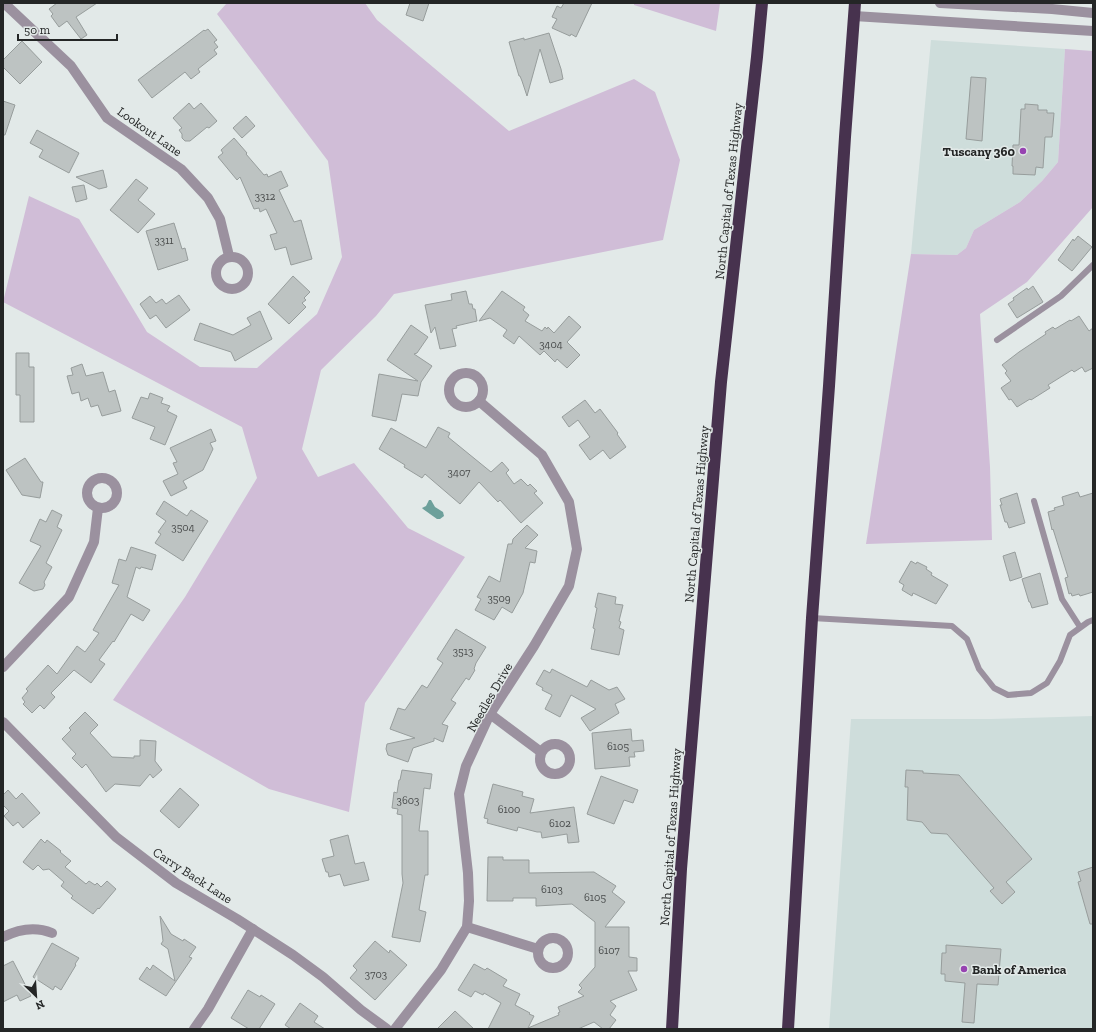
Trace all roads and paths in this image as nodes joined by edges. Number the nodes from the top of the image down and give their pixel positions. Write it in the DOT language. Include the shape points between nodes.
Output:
graph roads {
  1 [pos="4,3"];
  2 [pos="762,3"];
  3 [pos="855,3"];
  4 [pos="940,3"];
  5 [pos="1093,13"];
  6 [pos="854,16"];
  7 [pos="1093,31"];
  8 [pos="229,256"];
  9 [pos="1093,265"];
  10 [pos="997,340"];
  11 [pos="479,401"];
  12 [pos="1034,501"];
  13 [pos="98,508"];
  14 [pos="812,618"];
  15 [pos="1093,620"];
  16 [pos="1080,628"];
  17 [pos="3,667"];
  18 [pos="490,714"];
  19 [pos="3,722"];
  20 [pos="541,752"];
  21 [pos="467,927"];
  22 [pos="253,929"];
  23 [pos="52,933"];
  24 [pos="3,937"];
  25 [pos="538,948"];
  26 [pos="194,1029"];
  27 [pos="387,1029"];
  28 [pos="394,1029"];
  29 [pos="672,1029"];
  30 [pos="788,1029"];
  1 -- 8 [label="street, Lookout Lane" via="71,66 107,118 181,169 208,198 220,219"];
  2 -- 29 [label="highway, North Capital of Texas Highway" via="721,382 681,861"];
  3 -- 6 [label="highway"];
  4 -- 5 [label="street"];
  6 -- 7 [label="street"];
  6 -- 14 [label="highway"];
  9 -- 10 [label="lane" via="1061,296"];
  11 -- 18 [label="street, Needles Drive" via="542,455 569,502 577,549 569,586"];
  12 -- 16 [label="lane" via="1062,599"];
  13 -- 17 [label="street" via="94,542 69,597"];
  14 -- 16 [label="lane" via="952,626 967,639 979,669 994,688 1008,694 1031,693 1047,683 1060,661 1070,635"];
  14 -- 30 [label="highway"];
  15 -- 16 [label="lane"];
  18 -- 20 [label="street"];
  18 -- 21 [label="street, Needles Drive" via="466,766 459,794 468,874"];
  19 -- 22 [label="street, Carry Back Lane" via="116,837 176,882"];
  21 -- 25 [label="street"];
  21 -- 28 [label="street, Needles Drive" via="441,970"];
  22 -- 26 [label="street"];
  22 -- 27 [label="street, Carry Back Lane" via="323,977"];
  23 -- 24 [label="street" via="30,928"];
}
